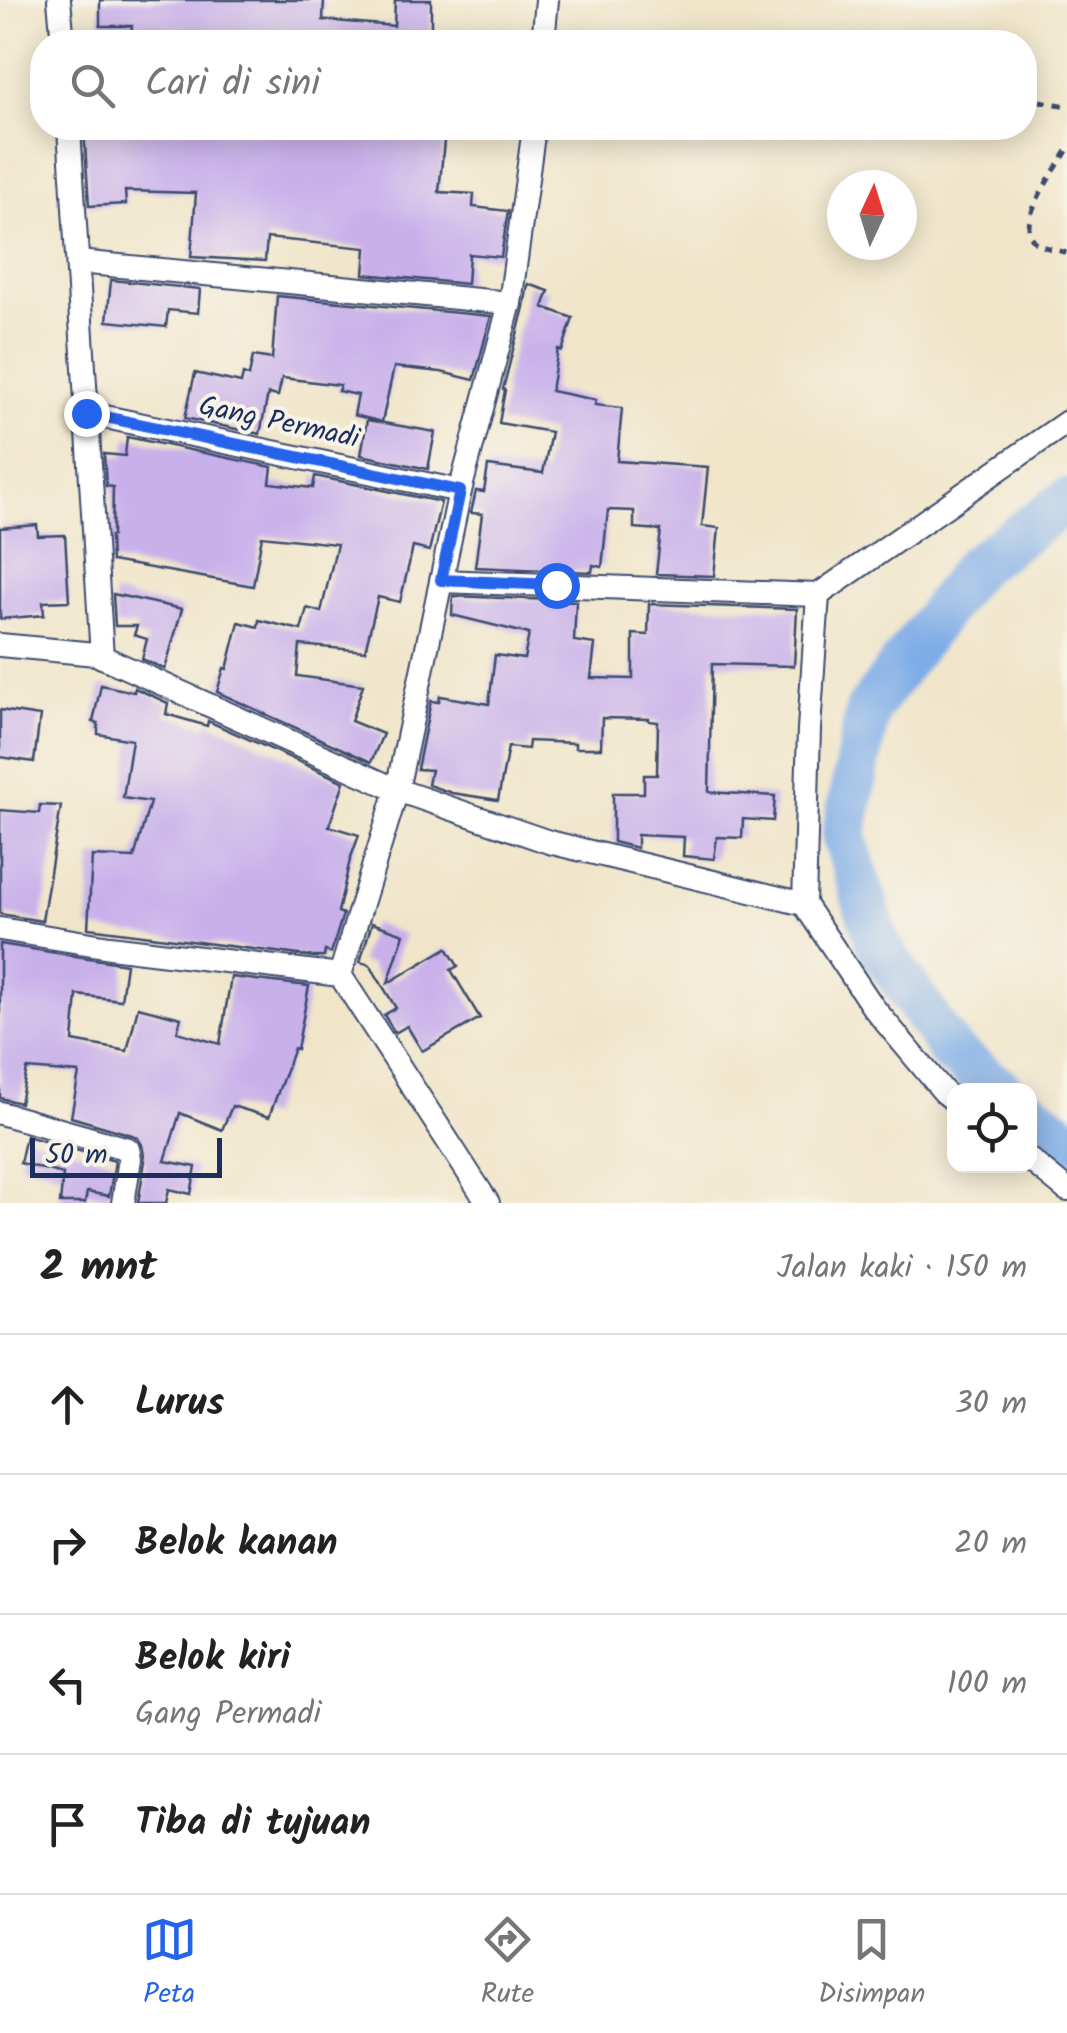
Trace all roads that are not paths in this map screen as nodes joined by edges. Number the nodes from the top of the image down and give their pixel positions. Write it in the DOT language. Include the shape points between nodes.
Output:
graph roads {
  1 [pos="59,0"];
  2 [pos="547,0"];
  3 [pos="65,30"];
  4 [pos="543,30"];
  5 [pos="69,140"];
  6 [pos="526,140"];
  7 [pos="78,262"];
  8 [pos="510,303"];
  9 [pos="86,413"];
  10 [pos="1067,422"];
  11 [pos="460,491"];
  12 [pos="441,580"];
  13 [pos="818,595"];
  14 [pos="0,645"];
  15 [pos="92,655"];
  16 [pos="397,790"];
  17 [pos="804,904"];
  18 [pos="0,928"];
  19 [pos="340,975"];
  20 [pos="947,1094"];
  21 [pos="0,1114"];
  22 [pos="1037,1166"];
  23 [pos="1067,1190"];
  24 [pos="123,1203"];
  25 [pos="488,1203"];
  1 -- 3 [label="street"];
  2 -- 4 [label="street"];
  5 -- 7 [label="street"];
  6 -- 8 [label="street"];
  7 -- 8 [label="street"];
  7 -- 9 [label="street"];
  8 -- 11 [label="street"];
  9 -- 11 [label="street, Gang Permadi"];
  9 -- 15 [label="street"];
  10 -- 13 [label="street"];
  11 -- 12 [label="street"];
  12 -- 13 [label="street"];
  12 -- 16 [label="street"];
  13 -- 17 [label="street"];
  14 -- 15 [label="street"];
  15 -- 16 [label="street"];
  16 -- 17 [label="street" via="549,842"];
  16 -- 19 [label="street"];
  17 -- 20 [label="street" via="873,1008"];
  18 -- 19 [label="street"];
  19 -- 25 [label="street"];
  21 -- 24 [label="street" via="128,1149"];
  22 -- 23 [label="street"];
}
